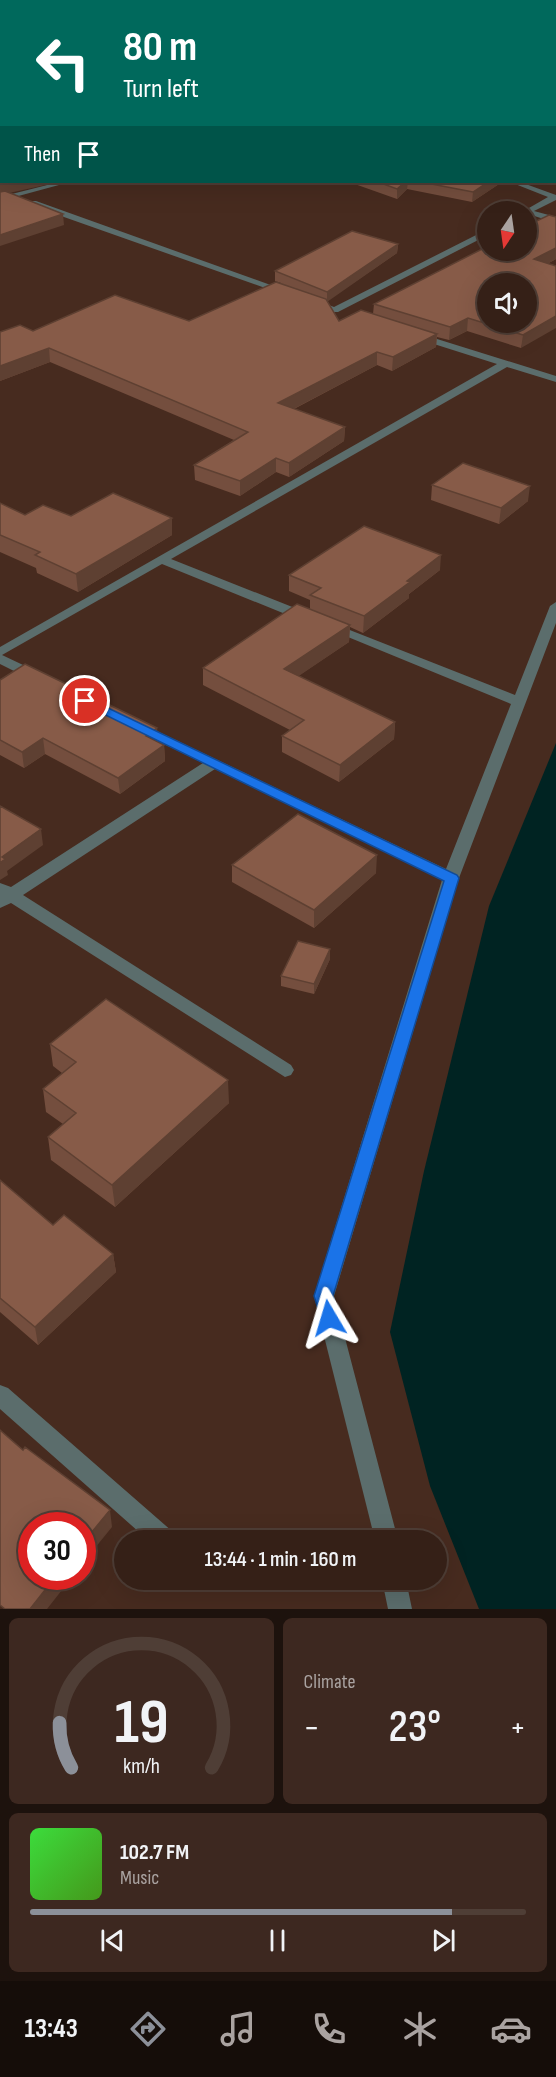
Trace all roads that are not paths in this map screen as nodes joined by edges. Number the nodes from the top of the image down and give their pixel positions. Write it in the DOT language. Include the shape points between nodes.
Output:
graph roads {
  1 [pos="62,183"];
  2 [pos="517,183"];
  3 [pos="0,188"];
  4 [pos="17,195"];
  5 [pos="0,200"];
  6 [pos="537,206"];
  7 [pos="537,214"];
  8 [pos="556,220"];
  9 [pos="477,237"];
  10 [pos="291,294"];
  11 [pos="302,298"];
  12 [pos="335,310"];
  13 [pos="346,314"];
  14 [pos="403,331"];
  15 [pos="506,363"];
  16 [pos="556,379"];
  17 [pos="160,559"];
  18 [pos="556,606"];
  19 [pos="0,652"];
  20 [pos="0,659"];
  21 [pos="53,685"];
  22 [pos="519,702"];
  23 [pos="128,722"];
  24 [pos="214,763"];
  25 [pos="452,878"];
  26 [pos="3,896"];
  27 [pos="285,1070"];
  28 [pos="0,1395"];
  29 [pos="154,1530"];
  30 [pos="383,1530"];
  31 [pos="396,1590"];
  32 [pos="399,1609"];
  1 -- 4 [label="street"];
  2 -- 6 [label="street" via="555,197"];
  3 -- 4 [label="street"];
  4 -- 5 [label="street"];
  4 -- 10 [label="street"];
  7 -- 8 [label="street"];
  9 -- 12 [label="street"];
  11 -- 12 [label="street"];
  12 -- 13 [label="street"];
  14 -- 15 [label="street"];
  15 -- 16 [label="street"];
  15 -- 17 [label="street"];
  17 -- 19 [label="street"];
  17 -- 22 [label="street"];
  18 -- 22 [label="street"];
  20 -- 21 [label="street"];
  22 -- 25 [label="street"];
  23 -- 24 [label="street"];
  24 -- 25 [label="street"];
  24 -- 26 [label="street"];
  25 -- 30 [label="street" via="324,1296"];
  26 -- 27 [label="street"];
  28 -- 29 [label="street"];
  31 -- 32 [label="street"];
}
